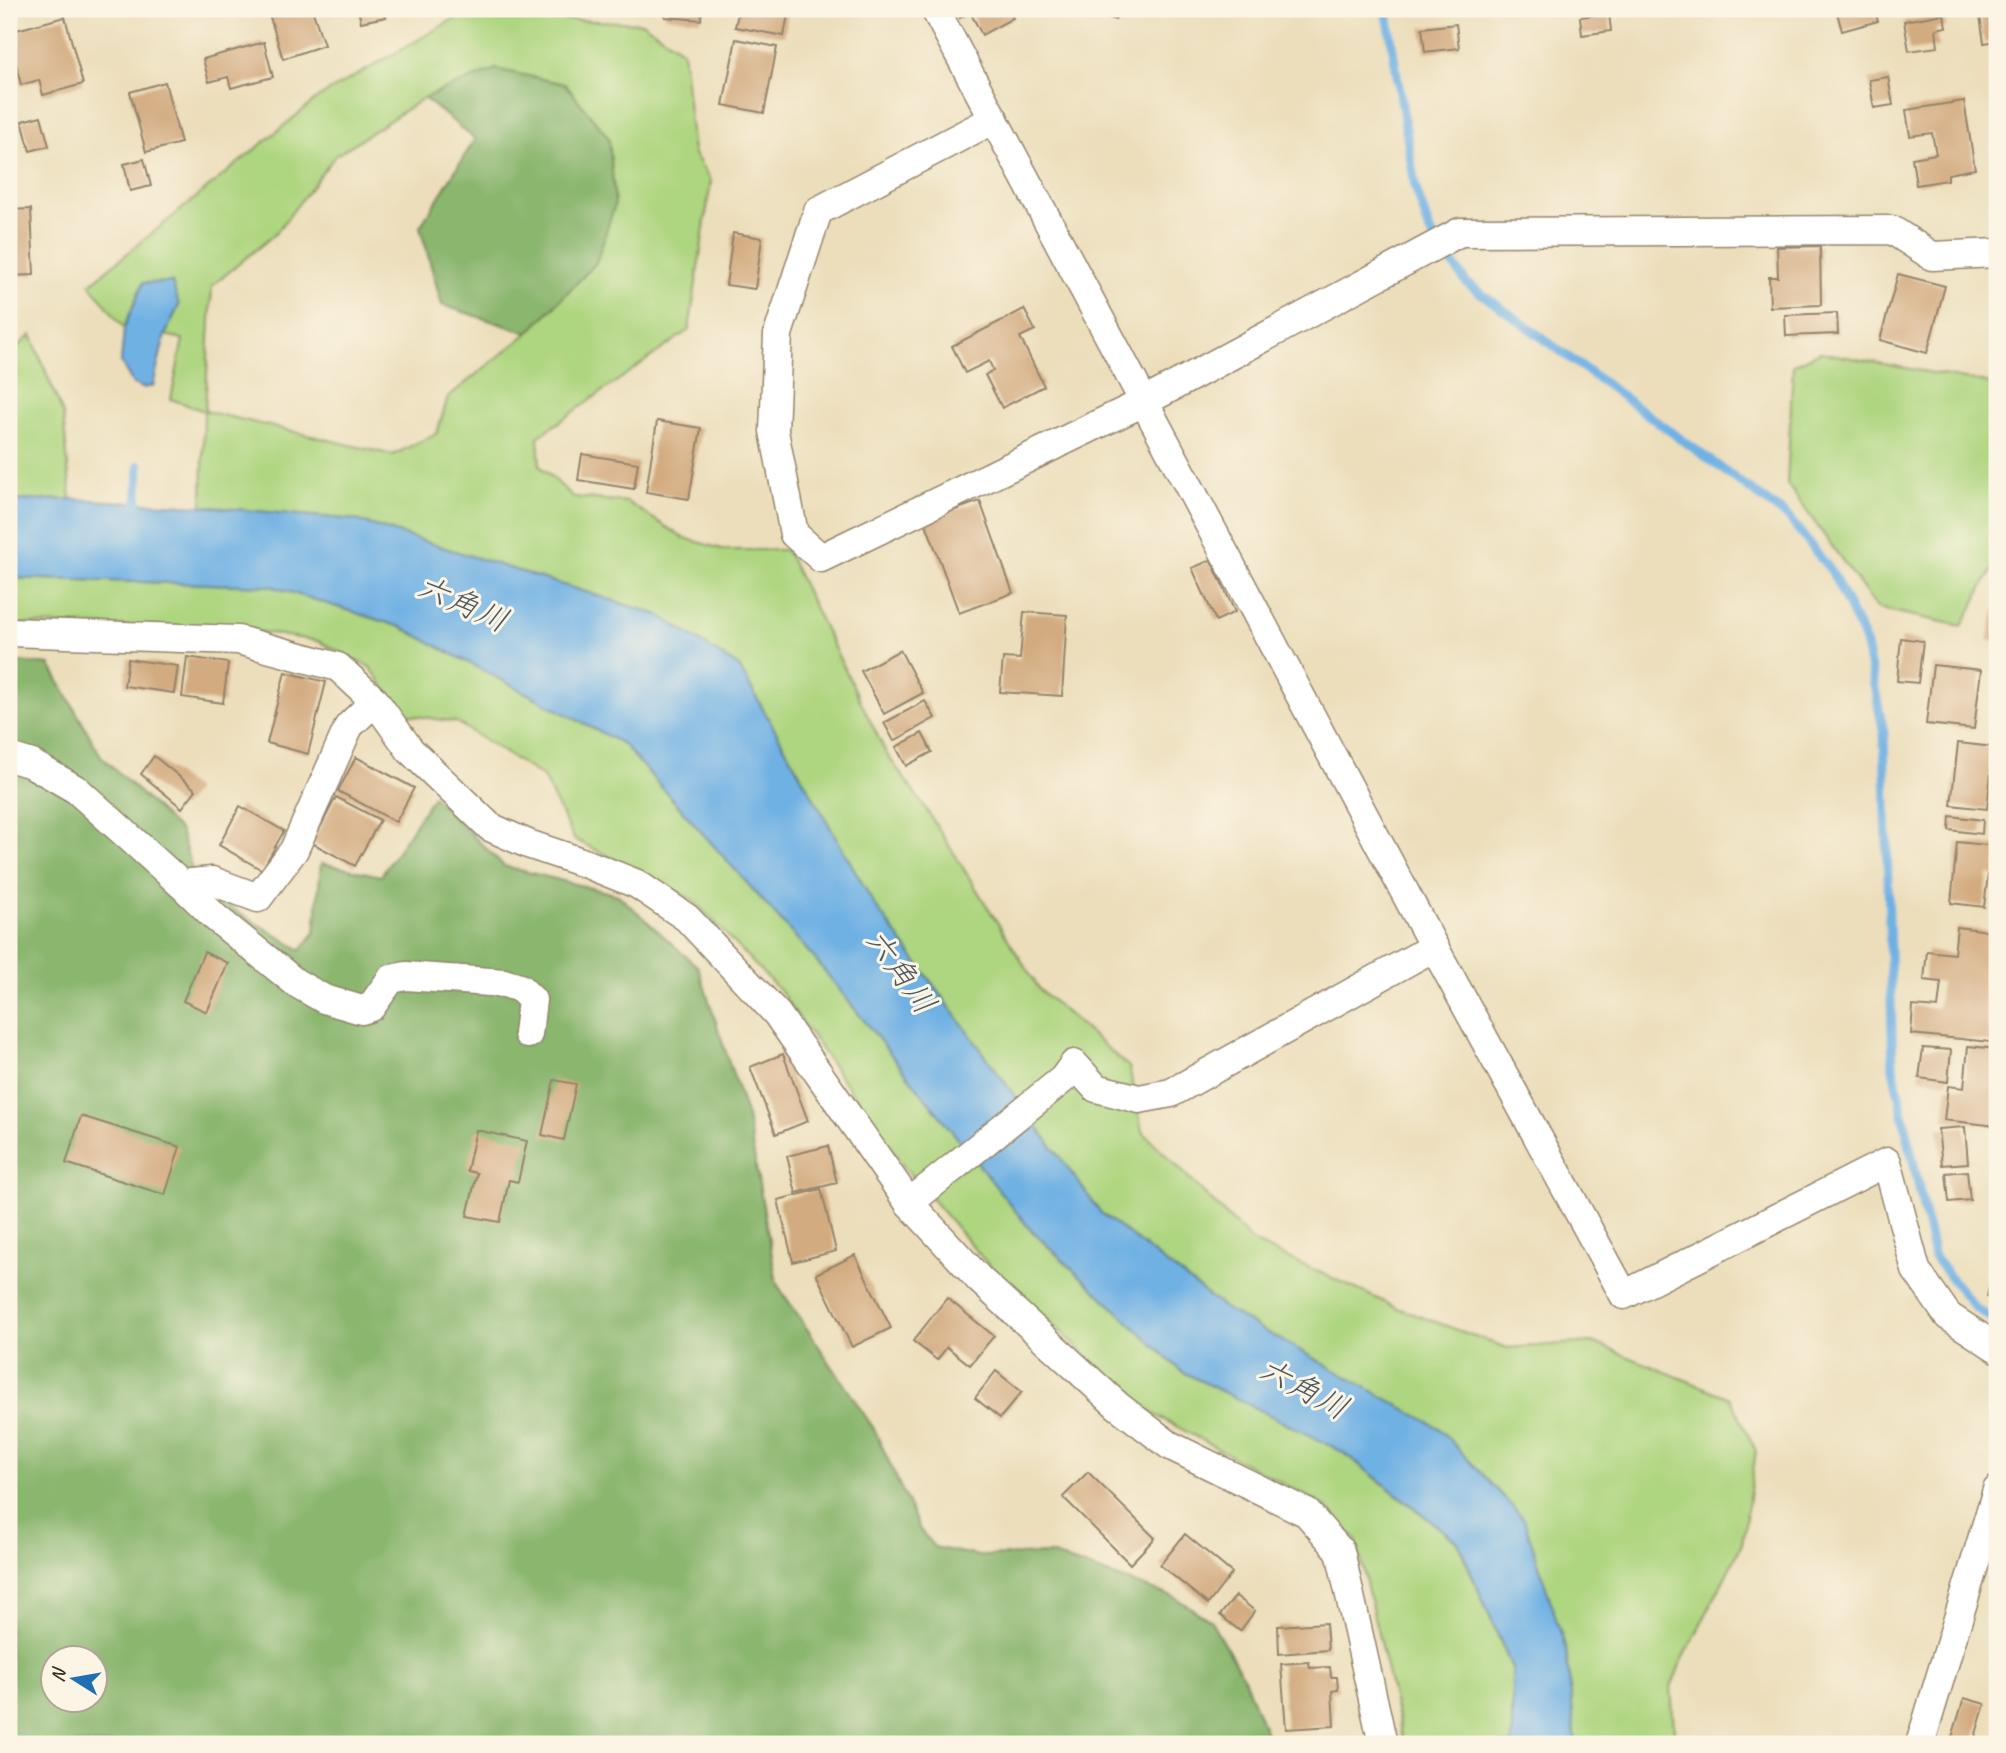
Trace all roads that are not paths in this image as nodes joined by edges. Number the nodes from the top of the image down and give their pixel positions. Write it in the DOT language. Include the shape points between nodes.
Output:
graph roads {
  1 [pos="935,9"];
  2 [pos="994,119"];
  3 [pos="1997,253"];
  4 [pos="1144,402"];
  5 [pos="9,632"];
  6 [pos="375,701"];
  7 [pos="9,757"];
  8 [pos="181,884"];
  9 [pos="1434,947"];
  10 [pos="528,1034"];
  11 [pos="915,1199"];
  12 [pos="1997,1348"];
  13 [pos="1997,1490"];
  14 [pos="1383,1744"];
  15 [pos="1920,1744"];
  1 -- 2 [label="street"];
  2 -- 4 [label="street"];
  2 -- 4 [label="street" via="818,211 778,334 774,431 794,534 821,558"];
  3 -- 4 [label="street" via="1932,256 1892,230 1460,232"];
  4 -- 9 [label="street"];
  5 -- 6 [label="street" via="239,640 338,667"];
  6 -- 8 [label="street" via="349,726 294,850 258,898 212,881"];
  6 -- 11 [label="street" via="410,750 490,827 637,884 687,918 777,1014"];
  7 -- 8 [label="street" via="32,764 77,790"];
  8 -- 10 [label="street" via="296,983 324,999 362,1010 371,1007 391,979 407,976 504,984 520,988 532,1000"];
  9 -- 11 [label="street" via="1171,1093 1139,1099 1096,1088 1074,1065 1063,1079"];
  9 -- 12 [label="street" via="1624,1295 1887,1162 1916,1270 1948,1316"];
  11 -- 14 [label="street" via="980,1280 1118,1406 1169,1446 1307,1513 1340,1551"];
  13 -- 15 [label="street"];
}
